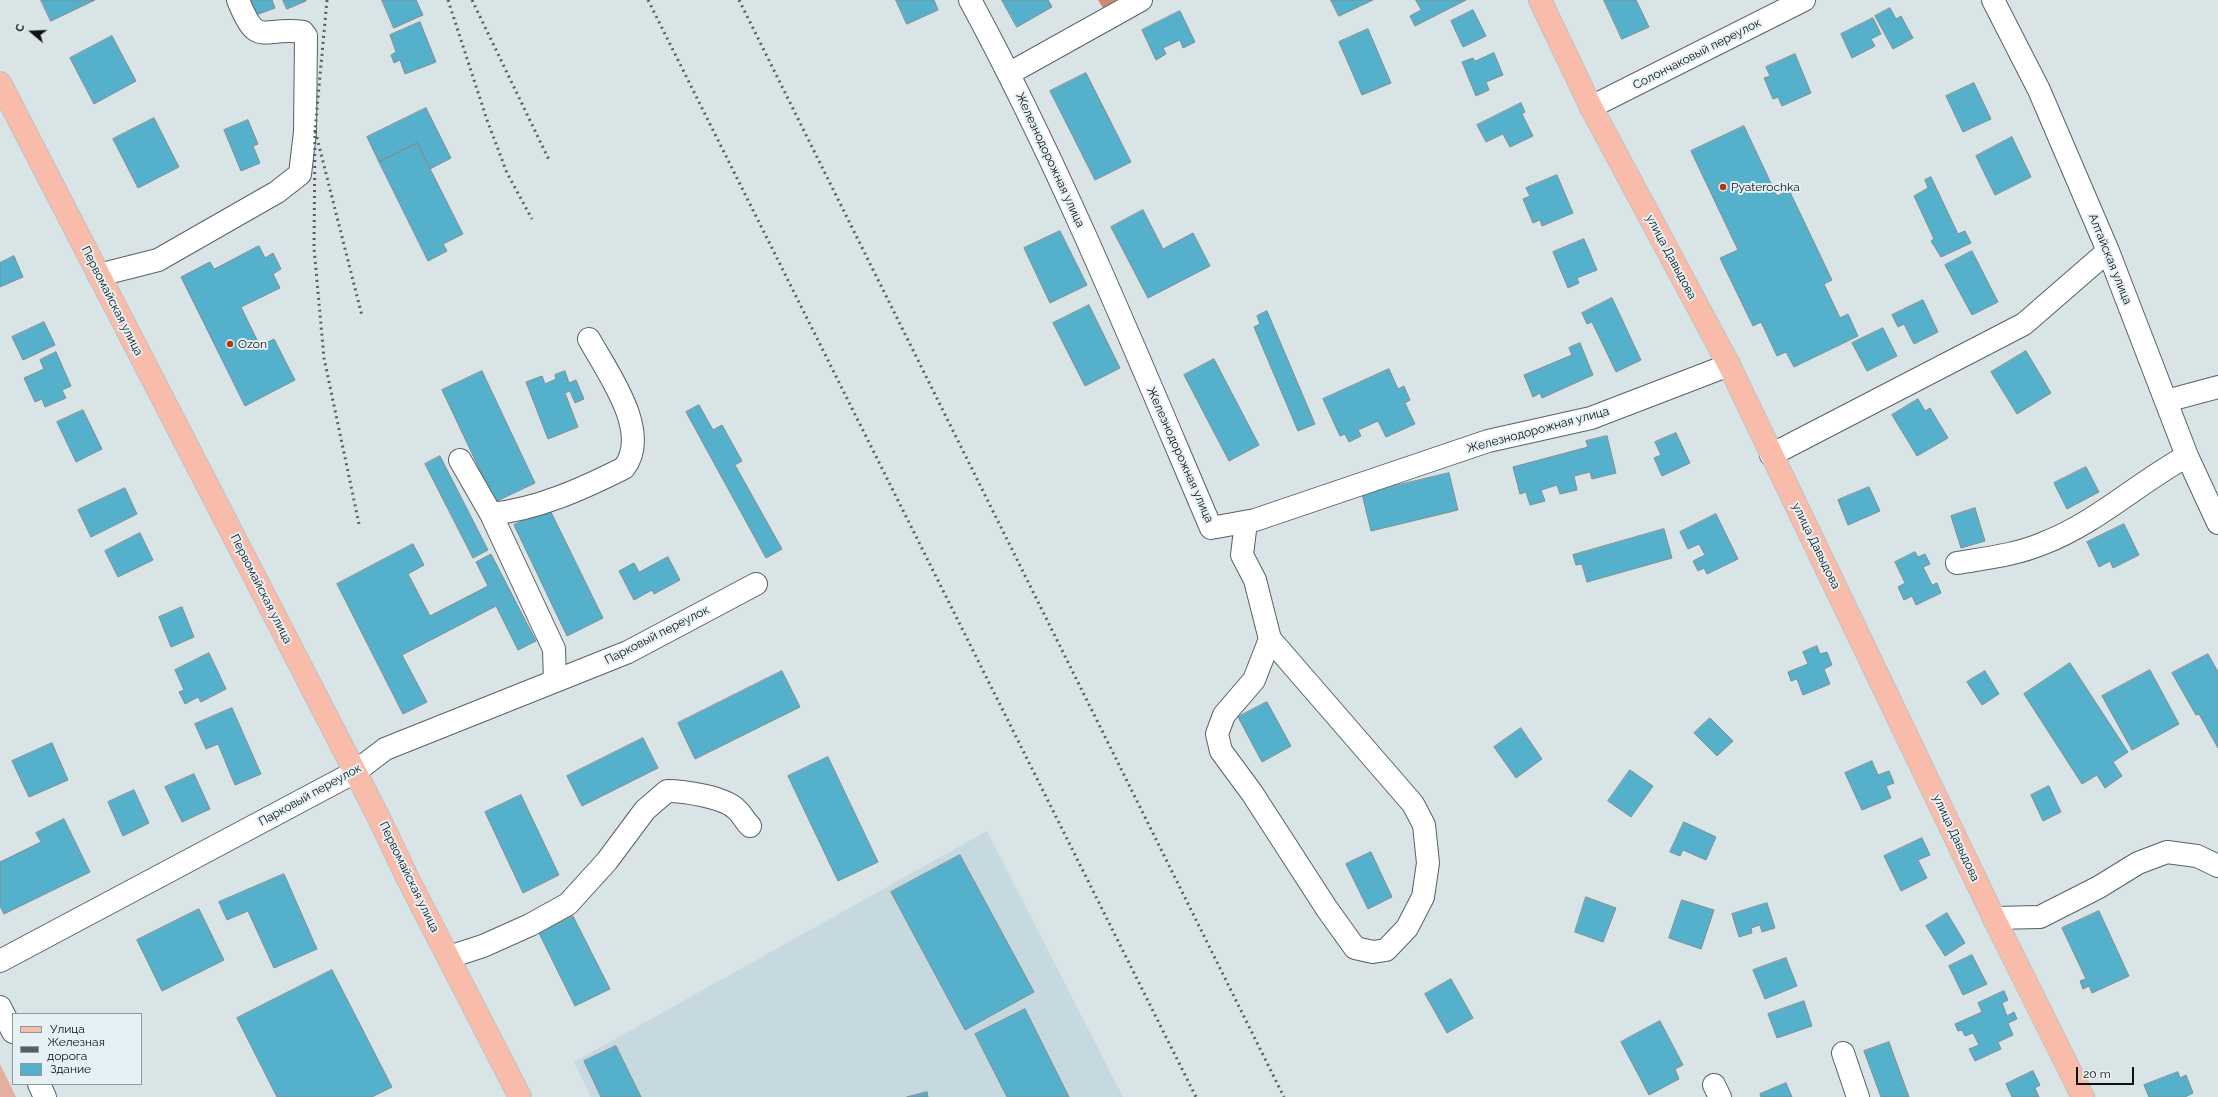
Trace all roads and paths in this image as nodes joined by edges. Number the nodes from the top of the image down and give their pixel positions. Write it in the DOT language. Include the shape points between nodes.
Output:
graph roads {
  1 [pos="238,0"];
  2 [pos="970,0"];
  3 [pos="1141,0"];
  4 [pos="1540,0"];
  5 [pos="1804,0"];
  6 [pos="1993,0"];
  7 [pos="1010,73"];
  8 [pos="0,83"];
  9 [pos="1591,107"];
  10 [pos="2108,251"];
  11 [pos="99,275"];
  12 [pos="589,339"];
  13 [pos="1729,365"];
  14 [pos="2218,387"];
  15 [pos="2166,401"];
  16 [pos="1771,455"];
  17 [pos="2187,456"];
  18 [pos="460,460"];
  19 [pos="491,514"];
  20 [pos="1246,522"];
  21 [pos="2218,523"];
  22 [pos="1957,563"];
  23 [pos="756,584"];
  24 [pos="1270,639"];
  25 [pos="555,681"];
  26 [pos="355,772"];
  27 [pos="750,826"];
  28 [pos="2218,866"];
  29 [pos="1994,918"];
  30 [pos="449,957"];
  31 [pos="0,961"];
  32 [pos="0,1006"];
  33 [pos="12,1030"];
  34 [pos="1843,1053"];
  35 [pos="39,1085"];
  36 [pos="45,1097"];
  37 [pos="520,1097"];
  38 [pos="1858,1097"];
  39 [pos="2083,1097"];
  1 -- 11 [label="street" via="251,28 257,32 291,30 303,32 306,36 305,132 300,174 277,192 158,260"];
  2 -- 7 [label="street, Железнодорожная улица"];
  3 -- 7 [label="street"];
  4 -- 9 [label="main road, улица Давыдова"];
  5 -- 9 [label="street, Солончаковый переулок"];
  6 -- 10 [label="street, Алтайская улица" via="2039,90"];
  7 -- 20 [label="street, Железнодорожная улица" via="1068,198 1211,528"];
  8 -- 11 [label="main road, Первомайская улица"];
  9 -- 13 [label="main road, улица Давыдова"];
  10 -- 15 [label="street, Алтайская улица"];
  10 -- 16 [label="street" via="2024,324"];
  11 -- 26 [label="main road, Первомайская улица"];
  12 -- 19 [label="street" via="630,414 631,459 624,468 559,498 512,512"];
  13 -- 16 [label="main road, улица Давыдова"];
  13 -- 20 [label="street, Железнодорожная улица" via="1591,418 1488,441"];
  14 -- 15 [label="street"];
  15 -- 17 [label="street, Алтайская улица"];
  16 -- 29 [label="main road, улица Давыдова"];
  17 -- 21 [label="street, Алтайская улица"];
  17 -- 22 [label="street" via="2144,482 2100,514 2044,543 2011,554"];
  18 -- 19 [label="street"];
  19 -- 25 [label="street" via="554,649"];
  20 -- 24 [label="street" via="1242,555 1256,580"];
  23 -- 25 [label="street, Парковый переулок" via="628,652"];
  24 -- 24 [label="street" via="1413,804 1424,825 1428,862 1422,897 1407,928 1386,950 1373,952 1355,948 1252,793 1221,751 1218,734 1224,715 1254,680"];
  25 -- 26 [label="street, Парковый переулок" via="385,749"];
  26 -- 30 [label="main road, Первомайская улица"];
  26 -- 31 [label="street, Парковый переулок"];
  27 -- 30 [label="street" via="736,808 685,791 667,791 645,810 607,861 568,904 484,946"];
  28 -- 29 [label="street" via="2196,856 2167,852 2138,864 2040,917"];
  29 -- 39 [label="main road, улица Давыдова"];
  30 -- 37 [label="main road, Первомайская улица"];
  32 -- 33 [label="street"];
  34 -- 38 [label="street"];
  35 -- 36 [label="street"];
}
